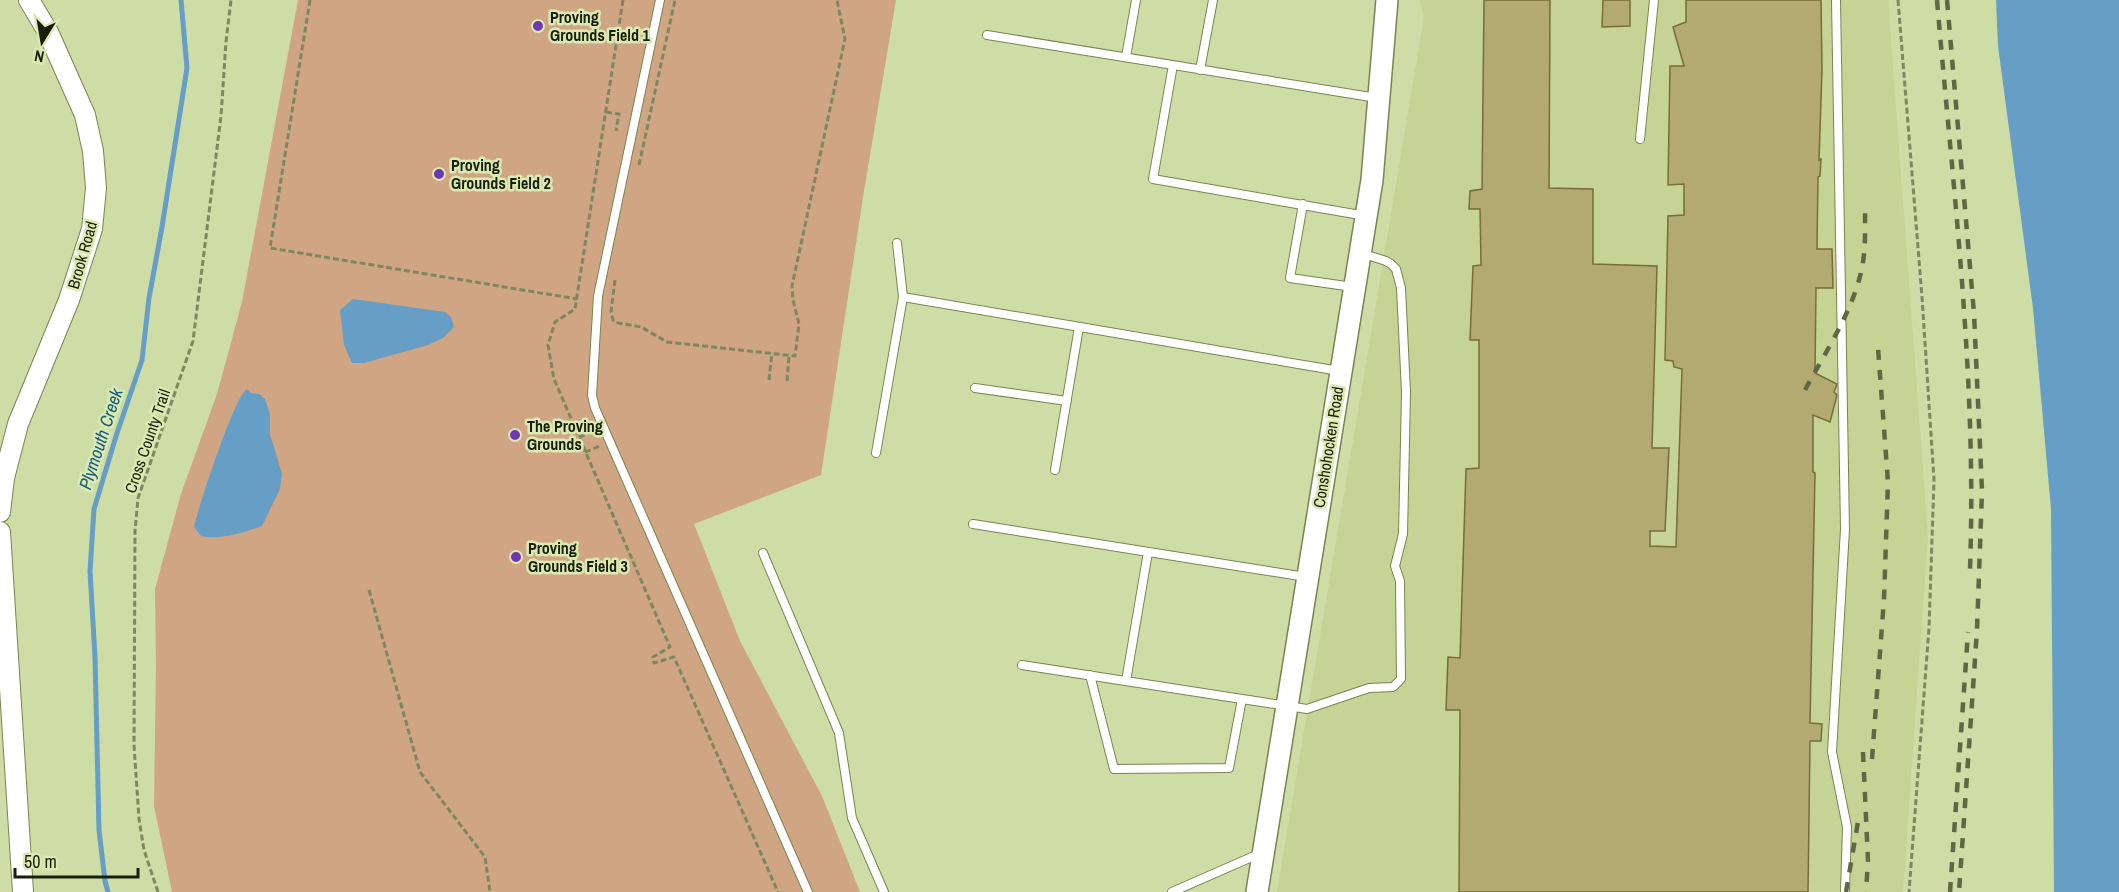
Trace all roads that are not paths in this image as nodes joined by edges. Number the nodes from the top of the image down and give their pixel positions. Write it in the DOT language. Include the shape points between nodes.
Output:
graph roads {
  1 [pos="29,0"];
  2 [pos="660,0"];
  3 [pos="1136,0"];
  4 [pos="1213,0"];
  5 [pos="1387,0"];
  6 [pos="1654,0"];
  7 [pos="1836,0"];
  8 [pos="987,35"];
  9 [pos="1126,57"];
  10 [pos="1173,65"];
  11 [pos="1200,70"];
  12 [pos="1378,99"];
  13 [pos="1640,139"];
  14 [pos="1303,204"];
  15 [pos="1366,216"];
  16 [pos="897,243"];
  17 [pos="1360,253"];
  18 [pos="1354,288"];
  19 [pos="903,297"];
  20 [pos="1079,327"];
  21 [pos="1341,372"];
  22 [pos="975,388"];
  23 [pos="1066,401"];
  24 [pos="876,453"];
  25 [pos="1055,470"];
  26 [pos="0,512"];
  27 [pos="973,524"];
  28 [pos="0,544"];
  29 [pos="1148,552"];
  30 [pos="763,553"];
  31 [pos="1307,578"];
  32 [pos="1022,665"];
  33 [pos="1090,675"];
  34 [pos="1126,681"];
  35 [pos="1242,699"];
  36 [pos="1286,705"];
  37 [pos="1262,853"];
  38 [pos="23,892"];
  39 [pos="808,892"];
  40 [pos="885,892"];
  41 [pos="1172,892"];
  42 [pos="1257,892"];
  43 [pos="1845,892"];
  1 -- 26 [label="street, Brook Road" via="48,32 85,116 96,188 92,229 69,300 18,424"];
  2 -- 39 [label="lane" via="598,296 592,395"];
  3 -- 9 [label="lane"];
  4 -- 11 [label="lane"];
  5 -- 12 [label="main road, Conshohocken Road"];
  6 -- 13 [label="lane"];
  7 -- 43 [label="lane" via="1845,529 1832,752 1847,827"];
  8 -- 9 [label="lane"];
  9 -- 10 [label="lane"];
  10 -- 11 [label="lane"];
  10 -- 14 [label="lane" via="1153,179"];
  11 -- 12 [label="lane"];
  12 -- 15 [label="main road, Conshohocken Road"];
  14 -- 15 [label="lane"];
  14 -- 18 [label="lane" via="1290,278"];
  15 -- 17 [label="main road, Conshohocken Road"];
  16 -- 19 [label="lane"];
  17 -- 18 [label="main road, Conshohocken Road"];
  17 -- 36 [label="lane" via="1391,264 1401,288 1406,441 1403,534 1395,566 1400,581 1401,679 1393,687 1369,688 1316,707"];
  18 -- 21 [label="main road, Conshohocken Road"];
  19 -- 20 [label="lane"];
  19 -- 24 [label="lane"];
  20 -- 21 [label="lane"];
  20 -- 23 [label="lane"];
  21 -- 31 [label="main road, Conshohocken Road"];
  22 -- 23 [label="lane"];
  23 -- 25 [label="lane"];
  27 -- 29 [label="lane"];
  28 -- 38 [label="street"];
  29 -- 31 [label="lane"];
  29 -- 34 [label="lane"];
  30 -- 40 [label="lane" via="839,733 852,818"];
  31 -- 36 [label="main road, Conshohocken Road"];
  32 -- 33 [label="lane"];
  33 -- 34 [label="lane"];
  33 -- 35 [label="lane" via="1114,769 1228,768"];
  34 -- 35 [label="lane"];
  35 -- 36 [label="lane"];
  36 -- 37 [label="main road, Conshohocken Road"];
  37 -- 41 [label="lane"];
  37 -- 42 [label="main road, Conshohocken Road"];
}
